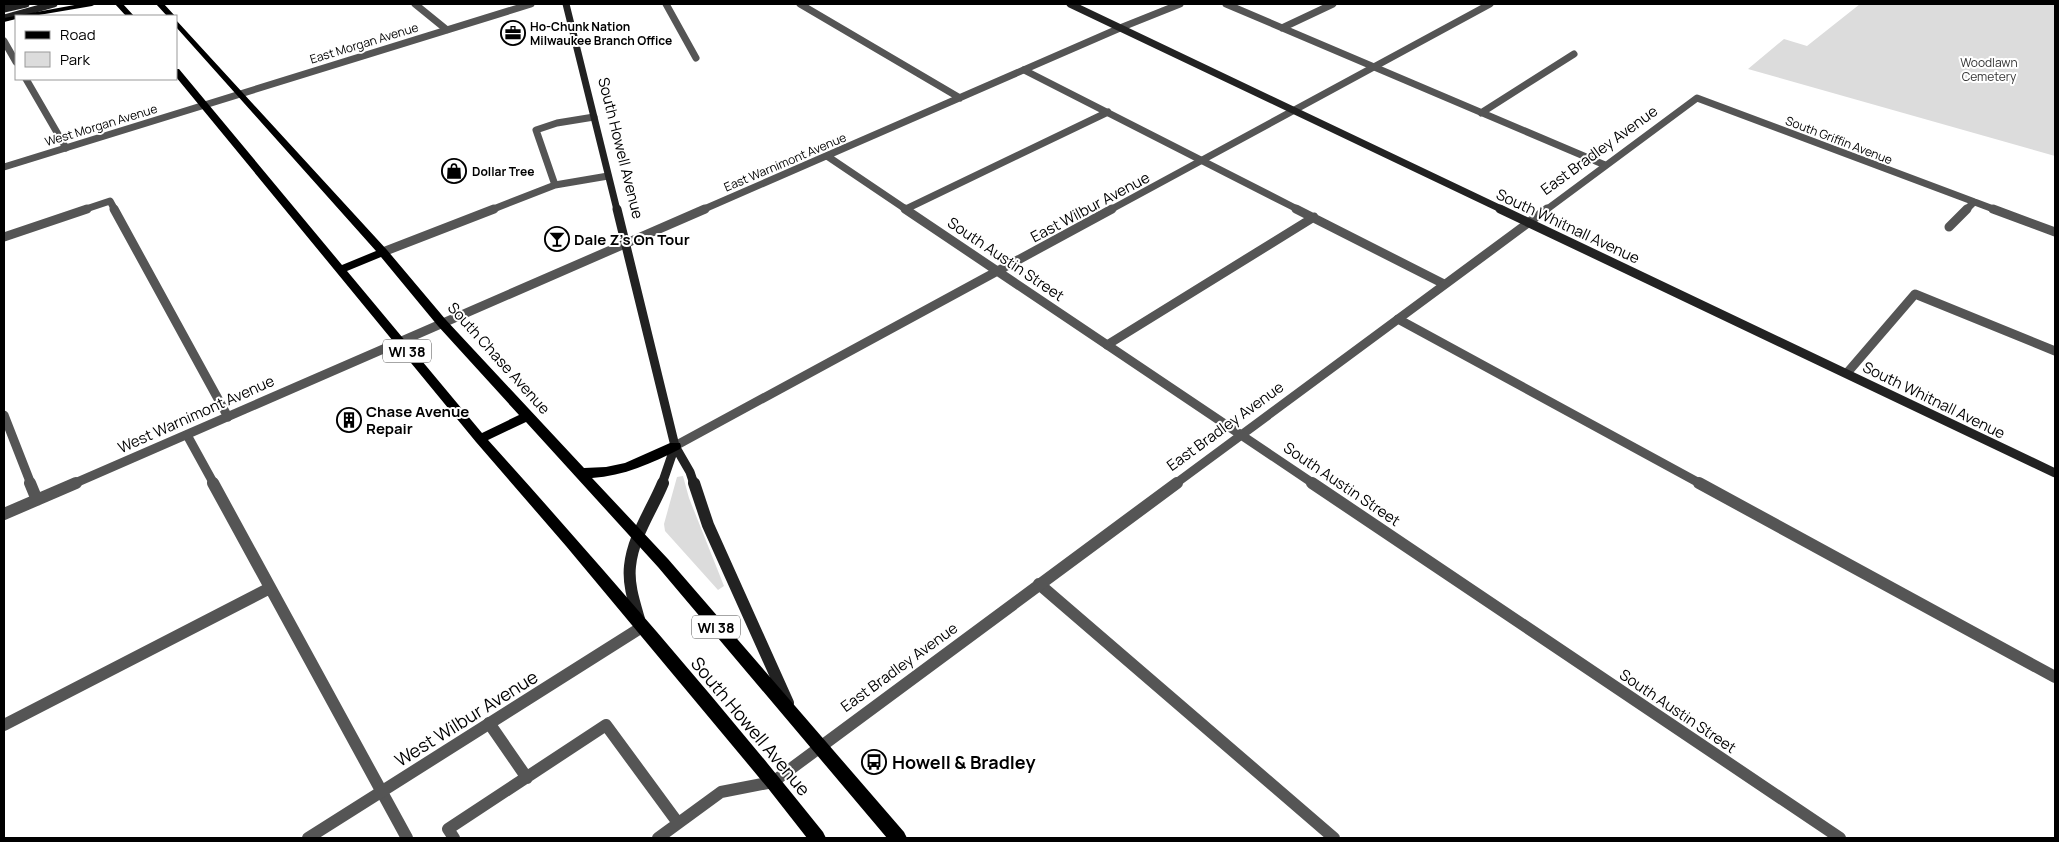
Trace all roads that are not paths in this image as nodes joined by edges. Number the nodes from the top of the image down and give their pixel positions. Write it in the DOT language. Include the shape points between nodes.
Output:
graph roads {
  1 [pos="26,4"];
  2 [pos="54,4"];
  3 [pos="92,4"];
  4 [pos="119,4"];
  5 [pos="160,4"];
  6 [pos="415,4"];
  7 [pos="530,4"];
  8 [pos="566,4"];
  9 [pos="666,4"];
  10 [pos="800,4"];
  11 [pos="1070,4"];
  12 [pos="1180,4"];
  13 [pos="1226,4"];
  14 [pos="1333,4"];
  15 [pos="1490,4"];
  16 [pos="4,9"];
  17 [pos="17,15"];
  18 [pos="27,15"];
  19 [pos="129,15"];
  20 [pos="171,15"];
  21 [pos="178,24"];
  22 [pos="1120,28"];
  23 [pos="1282,28"];
  24 [pos="447,30"];
  25 [pos="4,41"];
  26 [pos="1574,54"];
  27 [pos="696,58"];
  28 [pos="15,60"];
  29 [pos="1374,67"];
  30 [pos="1024,70"];
  31 [pos="178,73"];
  32 [pos="27,80"];
  33 [pos="242,93"];
  34 [pos="960,98"];
  35 [pos="1697,98"];
  36 [pos="205,105"];
  37 [pos="1295,111"];
  38 [pos="1108,112"];
  39 [pos="1481,113"];
  40 [pos="594,117"];
  41 [pos="66,148"];
  42 [pos="827,156"];
  43 [pos="1204,160"];
  44 [pos="1605,166"];
  45 [pos="4,167"];
  46 [pos="608,176"];
  47 [pos="555,185"];
  48 [pos="1974,202"];
  49 [pos="906,209"];
  50 [pos="1314,217"];
  51 [pos="1528,222"];
  52 [pos="1950,227"];
  53 [pos="2055,232"];
  54 [pos="4,237"];
  55 [pos="625,243"];
  56 [pos="383,252"];
  57 [pos="339,270"];
  58 [pos="998,272"];
  59 [pos="1444,284"];
  60 [pos="1398,319"];
  61 [pos="442,323"];
  62 [pos="399,342"];
  63 [pos="1107,345"];
  64 [pos="2055,351"];
  65 [pos="1847,373"];
  66 [pos="4,415"];
  67 [pos="528,416"];
  68 [pos="228,417"];
  69 [pos="187,435"];
  70 [pos="1241,435"];
  71 [pos="480,439"];
  72 [pos="675,446"];
  73 [pos="580,473"];
  74 [pos="2055,473"];
  75 [pos="36,500"];
  76 [pos="4,514"];
  77 [pos="637,535"];
  78 [pos="1039,584"];
  79 [pos="270,588"];
  80 [pos="642,627"];
  81 [pos="2055,677"];
  82 [pos="795,719"];
  83 [pos="489,723"];
  84 [pos="4,725"];
  85 [pos="819,747"];
  86 [pos="527,778"];
  87 [pos="773,782"];
  88 [pos="381,792"];
  89 [pos="678,824"];
  90 [pos="308,838"];
  91 [pos="406,838"];
  92 [pos="454,838"];
  93 [pos="658,838"];
  94 [pos="817,838"];
  95 [pos="898,838"];
  96 [pos="1334,838"];
  97 [pos="1840,838"];
  1 -- 16 [label="street"];
  2 -- 17 [label="street"];
  3 -- 18 [label="main road"];
  4 -- 19 [label="main road"];
  5 -- 20 [label="main road"];
  6 -- 24 [label="street"];
  7 -- 24 [label="street, East Morgan Avenue"];
  8 -- 40 [label="street, South Howell Avenue"];
  9 -- 27 [label="street"];
  10 -- 34 [label="street"];
  11 -- 22 [label="street, South Whitnall Avenue"];
  12 -- 22 [label="street, East Warnimont Avenue"];
  13 -- 23 [label="street"];
  14 -- 23 [label="street"];
  15 -- 29 [label="street, East Wilbur Avenue"];
  21 -- 33 [label="main road, South Chase Avenue / WI 38"];
  22 -- 30 [label="street, East Warnimont Avenue"];
  22 -- 37 [label="street, South Whitnall Avenue"];
  23 -- 29 [label="street"];
  24 -- 33 [label="street, East Morgan Avenue"];
  25 -- 28 [label="street"];
  26 -- 39 [label="street"];
  29 -- 37 [label="street, East Wilbur Avenue"];
  29 -- 39 [label="street"];
  30 -- 34 [label="street, East Warnimont Avenue"];
  30 -- 38 [label="street"];
  31 -- 36 [label="main road, WI 38"];
  32 -- 41 [label="street"];
  33 -- 36 [label="street, East Morgan Avenue"];
  33 -- 56 [label="main road, South Chase Avenue / WI 38"];
  34 -- 42 [label="street, East Warnimont Avenue"];
  35 -- 44 [label="street, East Bradley Avenue"];
  35 -- 48 [label="street, South Griffin Avenue"];
  36 -- 41 [label="street, West Morgan Avenue"];
  36 -- 57 [label="main road, WI 38"];
  37 -- 43 [label="street, East Wilbur Avenue"];
  37 -- 51 [label="street, South Whitnall Avenue"];
  38 -- 43 [label="street"];
  38 -- 49 [label="street"];
  39 -- 44 [label="street"];
  40 -- 46 [label="street, South Howell Avenue"];
  40 -- 47 [label="street" via="536,130"];
  41 -- 45 [label="street, West Morgan Avenue"];
  42 -- 49 [label="street, South Austin Street"];
  42 -- 55 [label="street, East Warnimont Avenue"];
  43 -- 50 [label="street"];
  43 -- 58 [label="street, East Wilbur Avenue"];
  44 -- 51 [label="street, East Bradley Avenue"];
  46 -- 47 [label="street"];
  46 -- 55 [label="street, South Howell Avenue"];
  47 -- 56 [label="street"];
  48 -- 52 [label="street"];
  48 -- 53 [label="street, South Griffin Avenue"];
  49 -- 58 [label="street, South Austin Street"];
  50 -- 59 [label="street"];
  50 -- 63 [label="street"];
  51 -- 59 [label="street, East Bradley Avenue"];
  51 -- 65 [label="street, South Whitnall Avenue"];
  54 -- 68 [label="street" via="110,201"];
  55 -- 61 [label="street, East Warnimont Avenue"];
  55 -- 72 [label="street, South Howell Avenue"];
  56 -- 57 [label="main road"];
  56 -- 61 [label="main road, South Chase Avenue / WI 38"];
  57 -- 62 [label="main road, WI 38"];
  58 -- 63 [label="street, South Austin Street"];
  58 -- 72 [label="street, East Wilbur Avenue"];
  59 -- 60 [label="street, East Bradley Avenue"];
  60 -- 70 [label="street, East Bradley Avenue"];
  60 -- 81 [label="street"];
  61 -- 62 [label="street, East Warnimont Avenue"];
  61 -- 67 [label="main road, South Chase Avenue / WI 38"];
  62 -- 68 [label="street, West Warnimont Avenue"];
  62 -- 71 [label="main road, WI 38"];
  63 -- 70 [label="street, South Austin Street"];
  64 -- 65 [label="street" via="1915,294"];
  65 -- 74 [label="street, South Whitnall Avenue"];
  66 -- 75 [label="street"];
  67 -- 71 [label="main road"];
  67 -- 73 [label="main road, South Chase Avenue / WI 38"];
  68 -- 69 [label="street, West Warnimont Avenue"];
  69 -- 75 [label="street, West Warnimont Avenue"];
  69 -- 79 [label="street"];
  70 -- 78 [label="street, East Bradley Avenue"];
  70 -- 97 [label="street, South Austin Street"];
  71 -- 80 [label="main road, WI 38"];
  72 -- 73 [label="main road" via="619,470 601,474"];
  72 -- 77 [label="street, South Howell Avenue" via="660,490"];
  72 -- 82 [label="street, South Howell Avenue" via="690,472 708,526"];
  73 -- 77 [label="main road, South Chase Avenue / WI 38"];
  75 -- 76 [label="street, West Warnimont Avenue"];
  77 -- 80 [label="street, South Howell Avenue" via="630,556 629,577"];
  77 -- 82 [label="main road, South Chase Avenue / WI 38"];
  78 -- 85 [label="street, East Bradley Avenue"];
  78 -- 96 [label="street"];
  79 -- 84 [label="street"];
  79 -- 88 [label="street"];
  80 -- 83 [label="street, West Wilbur Avenue"];
  80 -- 87 [label="main road, South Howell Avenue / WI 38"];
  82 -- 85 [label="main road, South Howell Avenue / WI 38"];
  83 -- 86 [label="street"];
  83 -- 88 [label="street, West Wilbur Avenue"];
  85 -- 87 [label="street, East Bradley Avenue"];
  85 -- 95 [label="main road, South Howell Avenue / WI 38"];
  86 -- 89 [label="street" via="606,725"];
  86 -- 92 [label="street" via="448,829"];
  87 -- 89 [label="street" via="721,792"];
  87 -- 94 [label="main road, South Howell Avenue / WI 38"];
  88 -- 90 [label="street, West Wilbur Avenue"];
  88 -- 91 [label="street"];
  89 -- 93 [label="street"];
}
